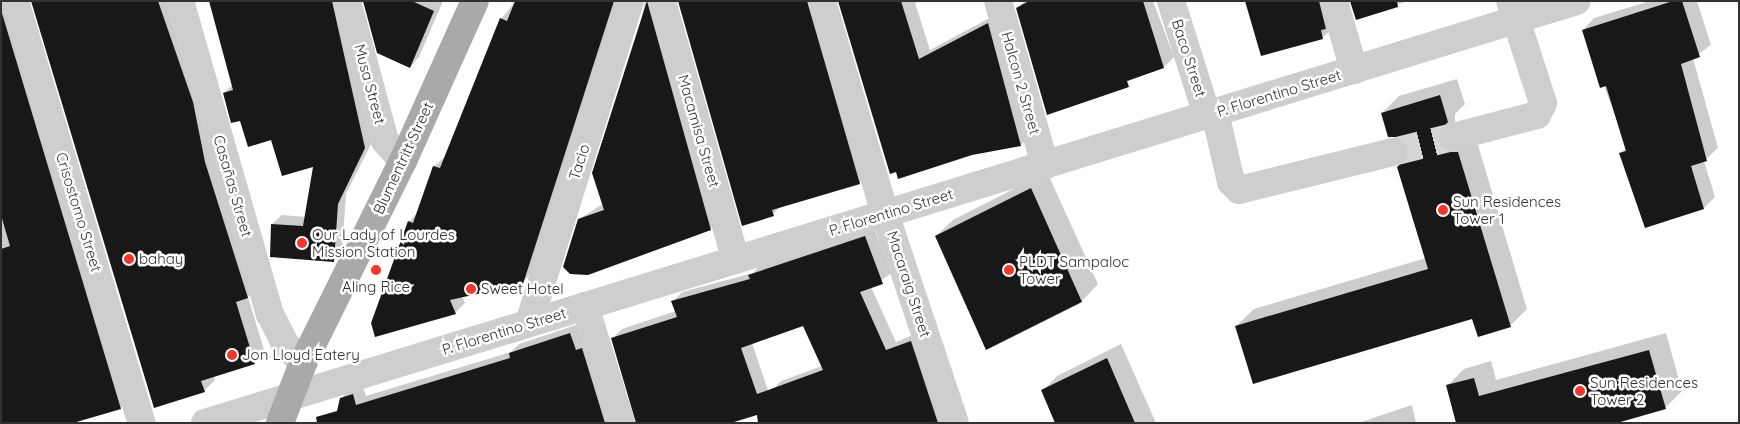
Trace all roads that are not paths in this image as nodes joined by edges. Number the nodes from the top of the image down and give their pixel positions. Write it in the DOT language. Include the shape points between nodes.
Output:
graph roads {
  1 [pos="15,1"];
  2 [pos="180,1"];
  3 [pos="347,1"];
  4 [pos="474,1"];
  5 [pos="630,1"];
  6 [pos="662,1"];
  7 [pos="822,1"];
  8 [pos="998,1"];
  9 [pos="1171,1"];
  10 [pos="1334,1"];
  11 [pos="1578,1"];
  12 [pos="1521,17"];
  13 [pos="1354,70"];
  14 [pos="1211,114"];
  15 [pos="1453,137"];
  16 [pos="1393,152"];
  17 [pos="403,161"];
  18 [pos="1045,165"];
  19 [pos="885,214"];
  20 [pos="736,260"];
  21 [pos="585,306"];
  22 [pos="528,323"];
  23 [pos="303,363"];
  24 [pos="290,397"];
  25 [pos="142,423"];
  26 [pos="205,423"];
  27 [pos="280,423"];
  28 [pos="621,423"];
  29 [pos="955,423"];
  1 -- 25 [label="street, Crisostomo Street"];
  2 -- 23 [label="street, Casañas Street" via="270,314 285,344"];
  3 -- 17 [label="street, Musa Street" via="385,141"];
  4 -- 17 [label="main road, Blumentritt Street"];
  5 -- 22 [label="street, Tacio"];
  6 -- 20 [label="street, Macamisa Street"];
  7 -- 19 [label="street, Macaraig Street"];
  8 -- 18 [label="street, Halcon 2 Street"];
  9 -- 14 [label="street, Baco Street"];
  10 -- 13 [label="street"];
  11 -- 12 [label="street, P. Florentino Street"];
  12 -- 13 [label="street, P. Florentino Street"];
  12 -- 15 [label="street" via="1543,103 1537,115"];
  13 -- 14 [label="street, P. Florentino Street"];
  14 -- 16 [label="street, Baco Street" via="1231,182 1239,190"];
  14 -- 18 [label="street, P. Florentino Street"];
  17 -- 23 [label="main road, Blumentritt Street"];
  18 -- 19 [label="street, P. Florentino Street"];
  19 -- 20 [label="street, P. Florentino Street"];
  19 -- 29 [label="street, Macaraig Street"];
  20 -- 21 [label="street, P. Florentino Street"];
  21 -- 22 [label="street, P. Florentino Street"];
  21 -- 28 [label="street"];
  22 -- 24 [label="street, P. Florentino Street"];
  23 -- 24 [label="main road, Blumentritt Street"];
  24 -- 26 [label="street, P. Florentino Street"];
  24 -- 27 [label="main road, Blumentritt Street"];
}
